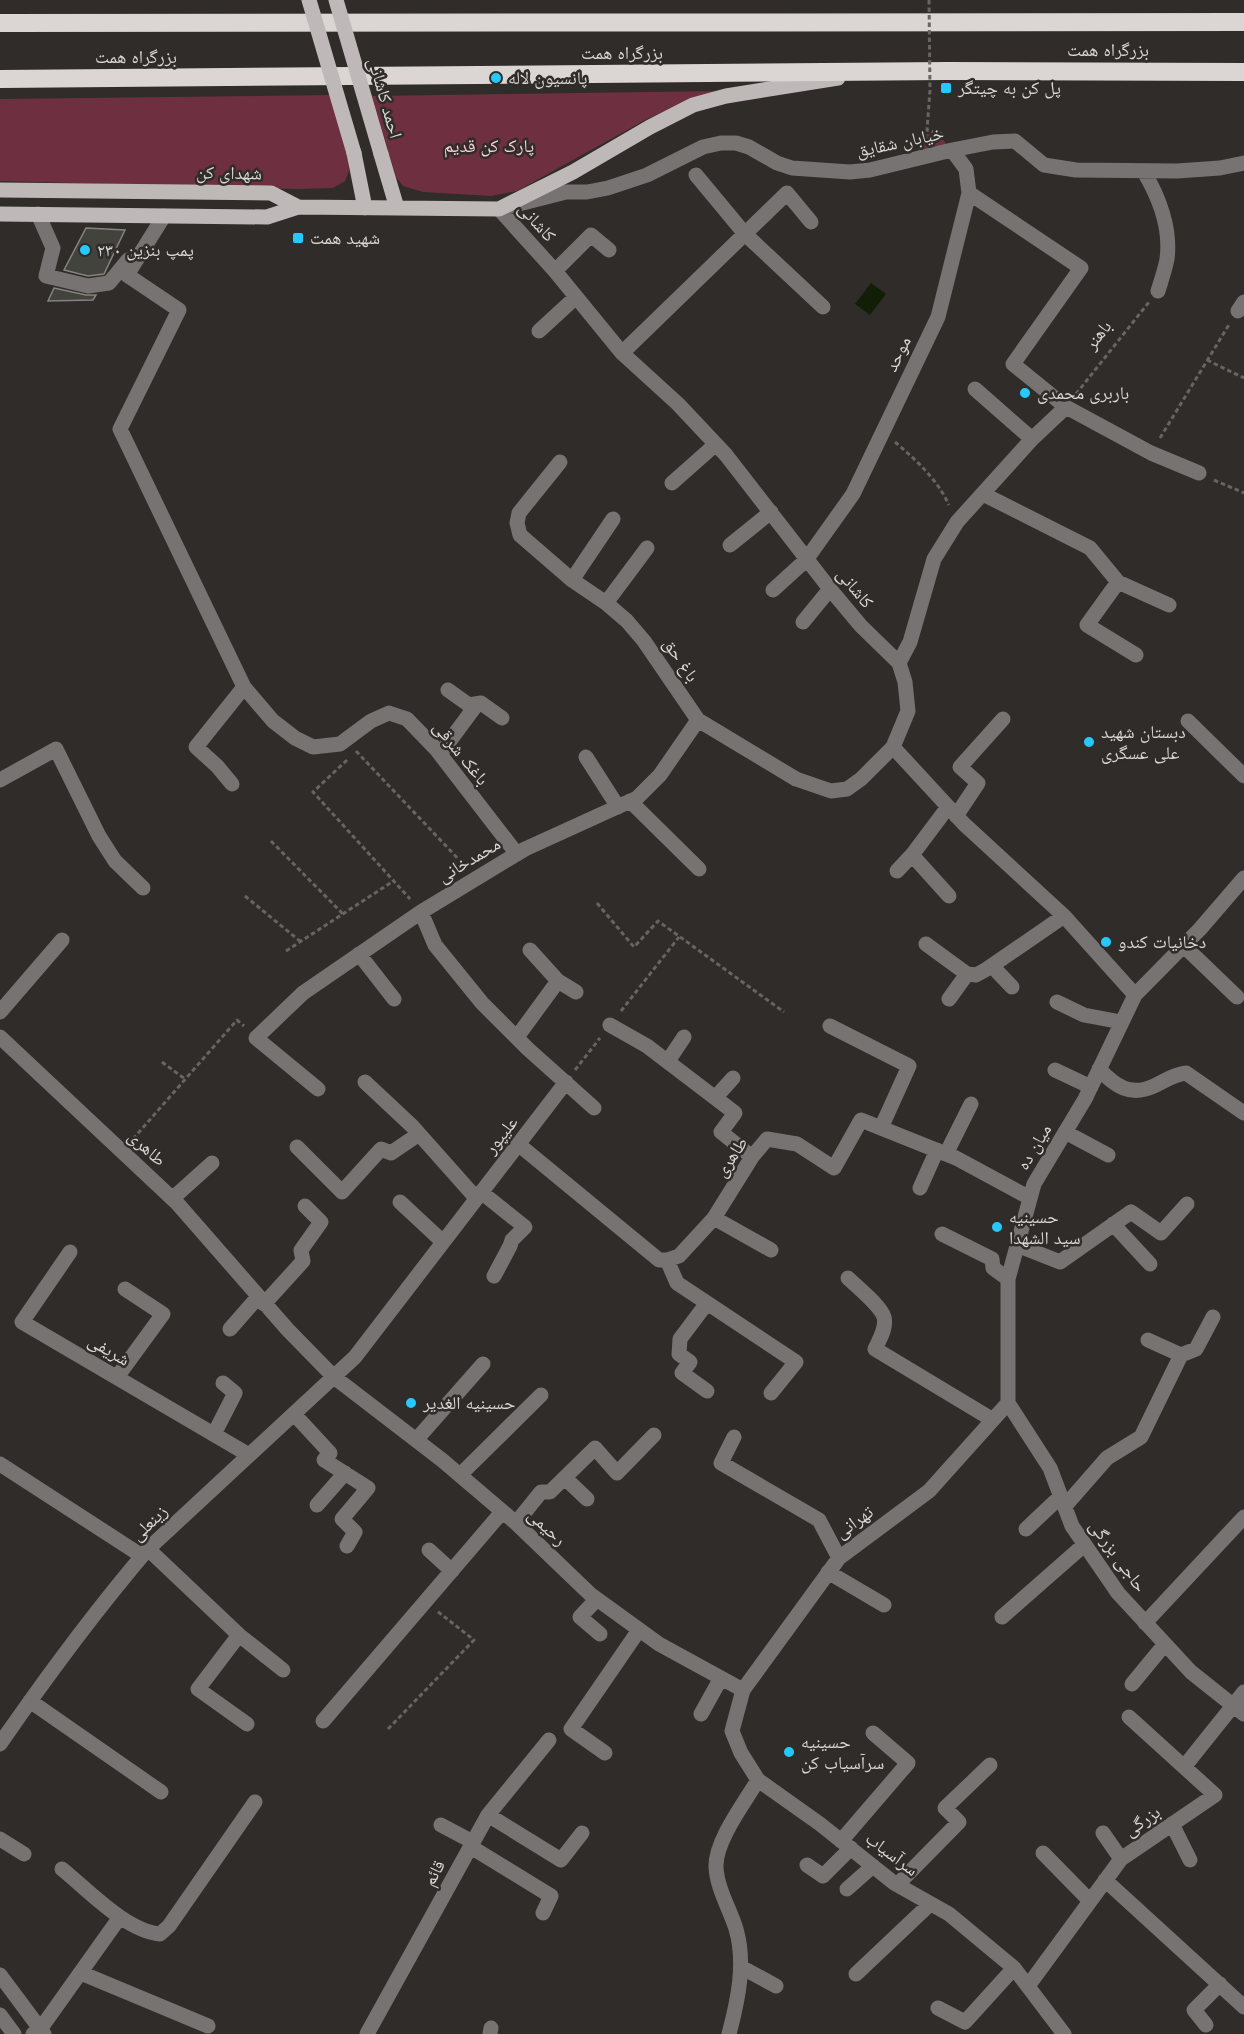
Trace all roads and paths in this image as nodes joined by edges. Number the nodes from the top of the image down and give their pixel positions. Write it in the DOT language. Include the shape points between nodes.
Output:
graph roads {
  1 [pos="309,0"];
  2 [pos="336,0"];
  3 [pos="929,0"];
  4 [pos="1244,22"];
  5 [pos="0,23"];
  6 [pos="873,72"];
  7 [pos="1244,72"];
  8 [pos="0,79"];
  9 [pos="927,125"];
  10 [pos="952,150"];
  11 [pos="1244,163"];
  12 [pos="1144,172"];
  13 [pos="696,175"];
  14 [pos="0,190"];
  15 [pos="969,193"];
  16 [pos="298,207"];
  17 [pos="365,208"];
  18 [pos="397,208"];
  19 [pos="499,209"];
  20 [pos="0,214"];
  21 [pos="38,214"];
  22 [pos="164,216"];
  23 [pos="811,222"];
  24 [pos="745,234"];
  25 [pos="609,250"];
  26 [pos="555,271"];
  27 [pos="1158,291"];
  28 [pos="576,297"];
  29 [pos="823,307"];
  30 [pos="1241,307"];
  31 [pos="539,331"];
  32 [pos="622,353"];
  33 [pos="1207,360"];
  34 [pos="1244,378"];
  35 [pos="975,389"];
  36 [pos="1066,407"];
  37 [pos="883,431"];
  38 [pos="1032,439"];
  39 [pos="716,444"];
  40 [pos="1151,453"];
  41 [pos="560,462"];
  42 [pos="1199,473"];
  43 [pos="672,483"];
  44 [pos="1244,493"];
  45 [pos="982,494"];
  46 [pos="771,513"];
  47 [pos="613,519"];
  48 [pos="957,522"];
  49 [pos="730,545"];
  50 [pos="647,548"];
  51 [pos="806,560"];
  52 [pos="572,580"];
  53 [pos="1118,582"];
  54 [pos="830,589"];
  55 [pos="772,590"];
  56 [pos="606,603"];
  57 [pos="1169,606"];
  58 [pos="803,622"];
  59 [pos="1136,655"];
  60 [pos="899,663"];
  61 [pos="244,687"];
  62 [pos="448,690"];
  63 [pos="477,704"];
  64 [pos="502,718"];
  65 [pos="1004,719"];
  66 [pos="698,720"];
  67 [pos="1188,721"];
  68 [pos="893,747"];
  69 [pos="357,751"];
  70 [pos="440,754"];
  71 [pos="586,757"];
  72 [pos="348,759"];
  73 [pos="1244,776"];
  74 [pos="0,780"];
  75 [pos="232,784"];
  76 [pos="624,804"];
  77 [pos="952,812"];
  78 [pos="271,841"];
  79 [pos="517,854"];
  80 [pos="912,855"];
  81 [pos="699,869"];
  82 [pos="897,871"];
  83 [pos="1244,878"];
  84 [pos="478,879"];
  85 [pos="395,880"];
  86 [pos="143,888"];
  87 [pos="244,896"];
  88 [pos="949,896"];
  89 [pos="597,903"];
  90 [pos="421,912"];
  91 [pos="343,914"];
  92 [pos="1064,916"];
  93 [pos="679,937"];
  94 [pos="62,939"];
  95 [pos="301,942"];
  96 [pos="926,944"];
  97 [pos="1184,946"];
  98 [pos="530,950"];
  99 [pos="286,951"];
  100 [pos="359,954"];
  101 [pos="992,966"];
  102 [pos="967,974"];
  103 [pos="558,981"];
  104 [pos="1012,987"];
  105 [pos="576,992"];
  106 [pos="1135,995"];
  107 [pos="1237,997"];
  108 [pos="394,999"];
  109 [pos="949,999"];
  110 [pos="1057,1002"];
  111 [pos="0,1012"];
  112 [pos="784,1012"];
  113 [pos="1121,1023"];
  114 [pos="610,1025"];
  115 [pos="830,1026"];
  116 [pos="0,1037"];
  117 [pos="517,1037"];
  118 [pos="684,1037"];
  119 [pos="256,1038"];
  120 [pos="668,1061"];
  121 [pos="162,1062"];
  122 [pos="1099,1069"];
  123 [pos="1055,1070"];
  124 [pos="733,1078"];
  125 [pos="185,1079"];
  126 [pos="365,1082"];
  127 [pos="566,1082"];
  128 [pos="1091,1087"];
  129 [pos="318,1089"];
  130 [pos="716,1098"];
  131 [pos="971,1104"];
  132 [pos="594,1108"];
  133 [pos="1244,1113"];
  134 [pos="881,1128"];
  135 [pos="415,1130"];
  136 [pos="1065,1132"];
  137 [pos="518,1144"];
  138 [pos="297,1148"];
  139 [pos="121,1151"];
  140 [pos="942,1152"];
  141 [pos="1108,1155"];
  142 [pos="752,1157"];
  143 [pos="212,1163"];
  144 [pos="920,1188"];
  145 [pos="479,1195"];
  146 [pos="173,1198"];
  147 [pos="1030,1198"];
  148 [pos="400,1202"];
  149 [pos="1187,1204"];
  150 [pos="305,1206"];
  151 [pos="714,1218"];
  152 [pos="1113,1224"];
  153 [pos="942,1234"];
  154 [pos="443,1242"];
  155 [pos="1017,1245"];
  156 [pos="771,1250"];
  157 [pos="70,1252"];
  158 [pos="667,1260"];
  159 [pos="1149,1264"];
  160 [pos="494,1276"];
  161 [pos="848,1278"];
  162 [pos="1008,1279"];
  163 [pos="125,1289"];
  164 [pos="261,1300"];
  165 [pos="707,1303"];
  166 [pos="1213,1317"];
  167 [pos="230,1329"];
  168 [pos="1148,1340"];
  169 [pos="1181,1355"];
  170 [pos="355,1357"];
  171 [pos="483,1364"];
  172 [pos="117,1377"];
  173 [pos="334,1377"];
  174 [pos="223,1383"];
  175 [pos="707,1391"];
  176 [pos="771,1393"];
  177 [pos="541,1395"];
  178 [pos="1008,1403"];
  179 [pos="294,1414"];
  180 [pos="993,1420"];
  181 [pos="214,1434"];
  182 [pos="654,1435"];
  183 [pos="735,1437"];
  184 [pos="416,1440"];
  185 [pos="249,1455"];
  186 [pos="0,1464"];
  187 [pos="345,1473"];
  188 [pos="460,1475"];
  189 [pos="565,1478"];
  190 [pos="587,1498"];
  191 [pos="1063,1501"];
  192 [pos="317,1505"];
  193 [pos="502,1512"];
  194 [pos="1243,1520"];
  195 [pos="516,1523"];
  196 [pos="1026,1529"];
  197 [pos="1084,1545"];
  198 [pos="347,1546"];
  199 [pos="429,1550"];
  200 [pos="145,1552"];
  201 [pos="839,1558"];
  202 [pos="452,1571"];
  203 [pos="828,1572"];
  204 [pos="597,1599"];
  205 [pos="425,1601"];
  206 [pos="884,1605"];
  207 [pos="1002,1617"];
  208 [pos="1145,1623"];
  209 [pos="639,1630"];
  210 [pos="600,1634"];
  211 [pos="239,1635"];
  212 [pos="1165,1644"];
  213 [pos="283,1670"];
  214 [pos="721,1678"];
  215 [pos="1132,1684"];
  216 [pos="743,1690"];
  217 [pos="1244,1692"];
  218 [pos="30,1701"];
  219 [pos="1238,1709"];
  220 [pos="701,1714"];
  221 [pos="1129,1717"];
  222 [pos="322,1722"];
  223 [pos="247,1724"];
  224 [pos="388,1729"];
  225 [pos="873,1733"];
  226 [pos="549,1740"];
  227 [pos="0,1744"];
  228 [pos="605,1753"];
  229 [pos="990,1765"];
  230 [pos="1184,1767"];
  231 [pos="758,1780"];
  232 [pos="161,1792"];
  233 [pos="255,1802"];
  234 [pos="488,1815"];
  235 [pos="1172,1824"];
  236 [pos="441,1825"];
  237 [pos="582,1833"];
  238 [pos="1103,1833"];
  239 [pos="0,1839"];
  240 [pos="472,1844"];
  241 [pos="846,1844"];
  242 [pos="1043,1853"];
  243 [pos="24,1854"];
  244 [pos="1121,1858"];
  245 [pos="1190,1860"];
  246 [pos="807,1865"];
  247 [pos="873,1866"];
  248 [pos="62,1869"];
  249 [pos="1106,1880"];
  250 [pos="897,1885"];
  251 [pos="847,1889"];
  252 [pos="1090,1901"];
  253 [pos="930,1904"];
  254 [pos="543,1912"];
  255 [pos="120,1917"];
  256 [pos="741,1967"];
  257 [pos="1014,1968"];
  258 [pos="81,1972"];
  259 [pos="856,1974"];
  260 [pos="0,1975"];
  261 [pos="1220,1984"];
  262 [pos="776,1986"];
  263 [pos="1028,1986"];
  264 [pos="1244,2007"];
  265 [pos="938,2008"];
  266 [pos="0,2014"];
  267 [pos="1206,2025"];
  268 [pos="208,2026"];
  269 [pos="39,2032"];
  270 [pos="14,2034"];
  271 [pos="366,2034"];
  272 [pos="729,2034"];
  273 [pos="1064,2034"];
  1 -- 17 [label="main road, bridge" via="354,153"];
  2 -- 18 [label="main road, احمد کاشانی, bridge"];
  3 -- 9 [label="path, bridge"];
  4 -- 5 [label="highway, بزرگراه همت"];
  6 -- 7 [label="highway, بزرگراه همت"];
  6 -- 8 [label="highway, بزرگراه همت"];
  6 -- 19 [label="main road" via="693,105"];
  10 -- 12 [label="street, خیابان شقایق" via="1015,141 1044,165"];
  10 -- 15 [label="street, موحد" via="966,169"];
  10 -- 19 [label="street, خیابان شقایق" via="870,170 839,172 792,168 749,147 721,143 608,188 566,192"];
  11 -- 12 [label="street, خیابان شقایق"];
  12 -- 27 [label="street" via="1165,223 1167,258"];
  13 -- 24 [label="street"];
  14 -- 16 [label="main road, شهدای کن" via="271,193"];
  15 -- 36 [label="street" via="1081,268 1013,364"];
  15 -- 37 [label="street, موحد" via="938,317"];
  16 -- 17 [label="main road"];
  16 -- 22 [label="main road" via="267,217"];
  17 -- 18 [label="main road"];
  18 -- 19 [label="main road"];
  19 -- 26 [label="street, کاشانی"];
  20 -- 21 [label="main road"];
  21 -- 22 [label="main road"];
  21 -- 22 [label="street" via="53,248 46,276 88,286 109,283"];
  22 -- 61 [label="street" via="127,275 178,310 120,429"];
  23 -- 24 [label="street" via="787,193"];
  24 -- 29 [label="street"];
  24 -- 32 [label="street"];
  25 -- 26 [label="street" via="591,235"];
  26 -- 28 [label="street, کاشانی"];
  27 -- 36 [label="path, باهنر"];
  28 -- 31 [label="street"];
  28 -- 32 [label="street, کاشانی"];
  30 -- 33 [label="path"];
  32 -- 39 [label="street, کاشانی"];
  33 -- 34 [label="path"];
  33 -- 40 [label="path"];
  35 -- 38 [label="street"];
  36 -- 38 [label="street"];
  36 -- 40 [label="street"];
  37 -- 48 [label="path" via="942,490"];
  37 -- 51 [label="street, موحد" via="854,494"];
  38 -- 45 [label="street"];
  39 -- 43 [label="street"];
  39 -- 46 [label="street, کاشانی"];
  40 -- 42 [label="street"];
  41 -- 52 [label="street, باغ حق" via="519,513 517,523 520,535"];
  42 -- 44 [label="path"];
  45 -- 48 [label="street"];
  45 -- 53 [label="street" via="1090,548"];
  46 -- 49 [label="street"];
  46 -- 51 [label="street, کاشانی"];
  47 -- 52 [label="street"];
  48 -- 60 [label="street" via="934,559 913,631"];
  50 -- 56 [label="street"];
  51 -- 54 [label="street, کاشانی"];
  51 -- 55 [label="street, موحد"];
  52 -- 56 [label="street, باغ حق"];
  53 -- 57 [label="street"];
  53 -- 59 [label="street" via="1087,625"];
  54 -- 58 [label="street"];
  54 -- 60 [label="street, کاشانی"];
  56 -- 66 [label="street, باغ حق" via="644,641"];
  60 -- 68 [label="street" via="908,711"];
  61 -- 70 [label="street, باغک شرقی" via="273,721 313,747 340,744 370,721 389,713 407,720"];
  61 -- 75 [label="street" via="196,747"];
  62 -- 63 [label="street" via="469,705"];
  63 -- 64 [label="street"];
  63 -- 70 [label="street"];
  65 -- 77 [label="street" via="960,767 978,783"];
  66 -- 68 [label="street, باغ حق" via="796,779 831,791 847,789"];
  66 -- 76 [label="street, محمدخانی" via="660,775 637,798"];
  67 -- 73 [label="street"];
  68 -- 77 [label="street"];
  69 -- 84 [label="path"];
  70 -- 79 [label="street, باغک شرقی"];
  71 -- 76 [label="street"];
  72 -- 85 [label="path" via="313,792"];
  74 -- 86 [label="street" via="56,749 99,836 115,861"];
  76 -- 79 [label="street, محمدخانی"];
  76 -- 81 [label="street"];
  77 -- 80 [label="street"];
  77 -- 92 [label="street"];
  78 -- 91 [label="path"];
  79 -- 84 [label="street, محمدخانی"];
  80 -- 82 [label="street"];
  80 -- 88 [label="street"];
  83 -- 97 [label="street, میان ده"];
  84 -- 90 [label="street, محمدخانی"];
  85 -- 90 [label="path"];
  85 -- 91 [label="path"];
  87 -- 95 [label="path"];
  89 -- 93 [label="path" via="634,947 658,921"];
  90 -- 100 [label="street, محمدخانی"];
  90 -- 117 [label="street" via="435,945 482,1003"];
  91 -- 95 [label="path"];
  92 -- 101 [label="street"];
  92 -- 106 [label="street"];
  93 -- 112 [label="path"];
  93 -- 114 [label="path"];
  94 -- 111 [label="street"];
  95 -- 99 [label="path"];
  96 -- 102 [label="street"];
  97 -- 106 [label="street, میان ده"];
  97 -- 107 [label="street"];
  98 -- 103 [label="street"];
  100 -- 108 [label="street"];
  100 -- 119 [label="street, محمدخانی" via="303,993"];
  101 -- 102 [label="street" via="976,975"];
  101 -- 104 [label="street"];
  102 -- 109 [label="street"];
  103 -- 105 [label="street"];
  103 -- 117 [label="street"];
  106 -- 113 [label="street, میان ده"];
  110 -- 113 [label="street" via="1084,1015"];
  113 -- 122 [label="street, میان ده"];
  114 -- 120 [label="street"];
  114 -- 127 [label="path"];
  115 -- 134 [label="street" via="909,1066"];
  116 -- 139 [label="street, طاهری"];
  117 -- 127 [label="street"];
  118 -- 120 [label="street"];
  119 -- 125 [label="path" via="237,1020"];
  119 -- 129 [label="street"];
  120 -- 130 [label="street"];
  121 -- 125 [label="path"];
  122 -- 128 [label="street, میان ده"];
  122 -- 133 [label="street" via="1114,1085 1133,1091 1152,1088 1186,1073"];
  123 -- 128 [label="street"];
  124 -- 130 [label="street"];
  125 -- 139 [label="path"];
  126 -- 135 [label="street"];
  127 -- 132 [label="street"];
  127 -- 137 [label="street, علیپور"];
  128 -- 136 [label="street, میان ده"];
  130 -- 142 [label="street" via="735,1113 721,1132"];
  131 -- 140 [label="street"];
  134 -- 140 [label="street, طاهری"];
  134 -- 142 [label="street, طاهری" via="861,1120 834,1168 796,1144 767,1139"];
  135 -- 138 [label="street" via="391,1153 381,1149 342,1192"];
  135 -- 145 [label="street"];
  136 -- 141 [label="street"];
  136 -- 147 [label="street, میان ده" via="1034,1184"];
  137 -- 145 [label="street, علیپور"];
  137 -- 158 [label="street" via="659,1260"];
  139 -- 146 [label="street, طاهری"];
  140 -- 144 [label="street"];
  140 -- 147 [label="street, طاهری"];
  142 -- 151 [label="street, طاهری"];
  143 -- 146 [label="street"];
  145 -- 154 [label="street, علیپور"];
  145 -- 160 [label="street" via="525,1227 512,1240"];
  146 -- 164 [label="street, طاهری"];
  147 -- 155 [label="street, میان ده"];
  148 -- 154 [label="street"];
  149 -- 152 [label="street" via="1161,1233 1131,1212"];
  150 -- 164 [label="street" via="321,1222 301,1250 303,1261"];
  151 -- 156 [label="street"];
  151 -- 158 [label="street, طاهری" via="679,1256"];
  152 -- 155 [label="street" via="1060,1262"];
  152 -- 159 [label="street"];
  153 -- 162 [label="street" via="992,1260 993,1268"];
  154 -- 170 [label="street, علیپور"];
  155 -- 162 [label="street, میان ده"];
  157 -- 172 [label="street, شریفی" via="22,1322"];
  158 -- 165 [label="street" via="677,1283"];
  161 -- 180 [label="street" via="884,1317 875,1349"];
  162 -- 178 [label="street, میان ده"];
  163 -- 172 [label="street" via="163,1314"];
  164 -- 167 [label="street"];
  164 -- 173 [label="street, طاهری"];
  165 -- 175 [label="street" via="680,1339 679,1354 690,1362 682,1373"];
  165 -- 176 [label="street" via="796,1362"];
  166 -- 169 [label="street" via="1196,1349"];
  168 -- 169 [label="street"];
  169 -- 191 [label="street" via="1141,1437 1107,1458"];
  170 -- 173 [label="street, زینعلی"];
  171 -- 184 [label="street"];
  172 -- 181 [label="street, شریفی"];
  173 -- 179 [label="street, زینعلی"];
  173 -- 184 [label="street, رحیمی"];
  174 -- 181 [label="street" via="235,1393"];
  177 -- 188 [label="street"];
  178 -- 180 [label="street, تهرانی"];
  178 -- 191 [label="street, حاجی بزرگی" via="1050,1468"];
  179 -- 185 [label="street, زینعلی"];
  179 -- 187 [label="street" via="330,1453 324,1460"];
  180 -- 201 [label="street, تهرانی" via="929,1491"];
  181 -- 185 [label="street, شریفی"];
  182 -- 189 [label="street" via="617,1473 595,1448"];
  183 -- 201 [label="street" via="721,1463 819,1520"];
  184 -- 188 [label="street, رحیمی"];
  185 -- 200 [label="street, زینعلی"];
  186 -- 200 [label="street"];
  187 -- 192 [label="street"];
  187 -- 198 [label="street" via="368,1488 342,1520 355,1532"];
  188 -- 193 [label="street, رحیمی"];
  189 -- 190 [label="street"];
  189 -- 195 [label="street" via="550,1492 541,1492"];
  191 -- 196 [label="street"];
  191 -- 197 [label="street, حاجی بزرگی"];
  193 -- 195 [label="street, رحیمی"];
  193 -- 202 [label="street"];
  194 -- 208 [label="street"];
  195 -- 204 [label="street, رحیمی"];
  197 -- 207 [label="street"];
  197 -- 208 [label="street, حاجی بزرگی"];
  199 -- 202 [label="street"];
  200 -- 211 [label="street"];
  200 -- 218 [label="street, زینعلی"];
  201 -- 203 [label="street, تهرانی"];
  202 -- 205 [label="street"];
  203 -- 206 [label="street"];
  203 -- 216 [label="street, تهرانی"];
  204 -- 209 [label="street, رحیمی"];
  204 -- 210 [label="street" via="580,1617"];
  205 -- 222 [label="street"];
  205 -- 224 [label="path" via="474,1640"];
  208 -- 212 [label="street, حاجی بزرگی"];
  209 -- 214 [label="street, رحیمی"];
  209 -- 228 [label="street" via="571,1729"];
  211 -- 213 [label="street"];
  211 -- 223 [label="street" via="198,1689"];
  212 -- 215 [label="street"];
  212 -- 219 [label="street, حاجی بزرگی" via="1191,1672"];
  214 -- 216 [label="street, رحیمی"];
  214 -- 220 [label="street"];
  216 -- 231 [label="street, سرآسیاب" via="732,1731"];
  217 -- 219 [label="street"];
  218 -- 227 [label="street, زینعلی"];
  218 -- 232 [label="street"];
  219 -- 230 [label="street"];
  221 -- 230 [label="street"];
  225 -- 241 [label="street" via="908,1763"];
  226 -- 234 [label="street, قائم"];
  229 -- 250 [label="street" via="945,1808 959,1822"];
  230 -- 235 [label="street, بزرگی" via="1215,1796"];
  231 -- 241 [label="street, سرآسیاب"];
  231 -- 256 [label="street" via="724,1839 716,1866 736,1929"];
  233 -- 255 [label="street" via="160,1934 147,1933"];
  234 -- 237 [label="street" via="561,1860"];
  234 -- 240 [label="street, قائم"];
  235 -- 244 [label="street, بزرگی"];
  235 -- 245 [label="street"];
  236 -- 240 [label="street"];
  238 -- 244 [label="street"];
  239 -- 243 [label="street"];
  240 -- 254 [label="street" via="551,1896"];
  240 -- 271 [label="street, قائم"];
  241 -- 246 [label="street" via="823,1876"];
  241 -- 247 [label="street, سرآسیاب"];
  242 -- 252 [label="street"];
  244 -- 249 [label="street, بزرگی"];
  247 -- 250 [label="street, سرآسیاب"];
  247 -- 251 [label="street"];
  248 -- 255 [label="street"];
  249 -- 252 [label="street, بزرگی"];
  249 -- 261 [label="street"];
  250 -- 253 [label="street, سرآسیاب"];
  252 -- 263 [label="street, بزرگی"];
  253 -- 257 [label="street, سرآسیاب" via="949,1914"];
  253 -- 259 [label="street"];
  255 -- 258 [label="street"];
  256 -- 262 [label="street"];
  256 -- 272 [label="street"];
  257 -- 263 [label="street, سرآسیاب"];
  257 -- 265 [label="street" via="965,2022"];
  258 -- 268 [label="street"];
  258 -- 269 [label="street"];
  260 -- 269 [label="street"];
  261 -- 264 [label="street"];
  261 -- 267 [label="street" via="1194,2010"];
  263 -- 273 [label="street, سرآسیاب"];
  266 -- 270 [label="street"];
}
